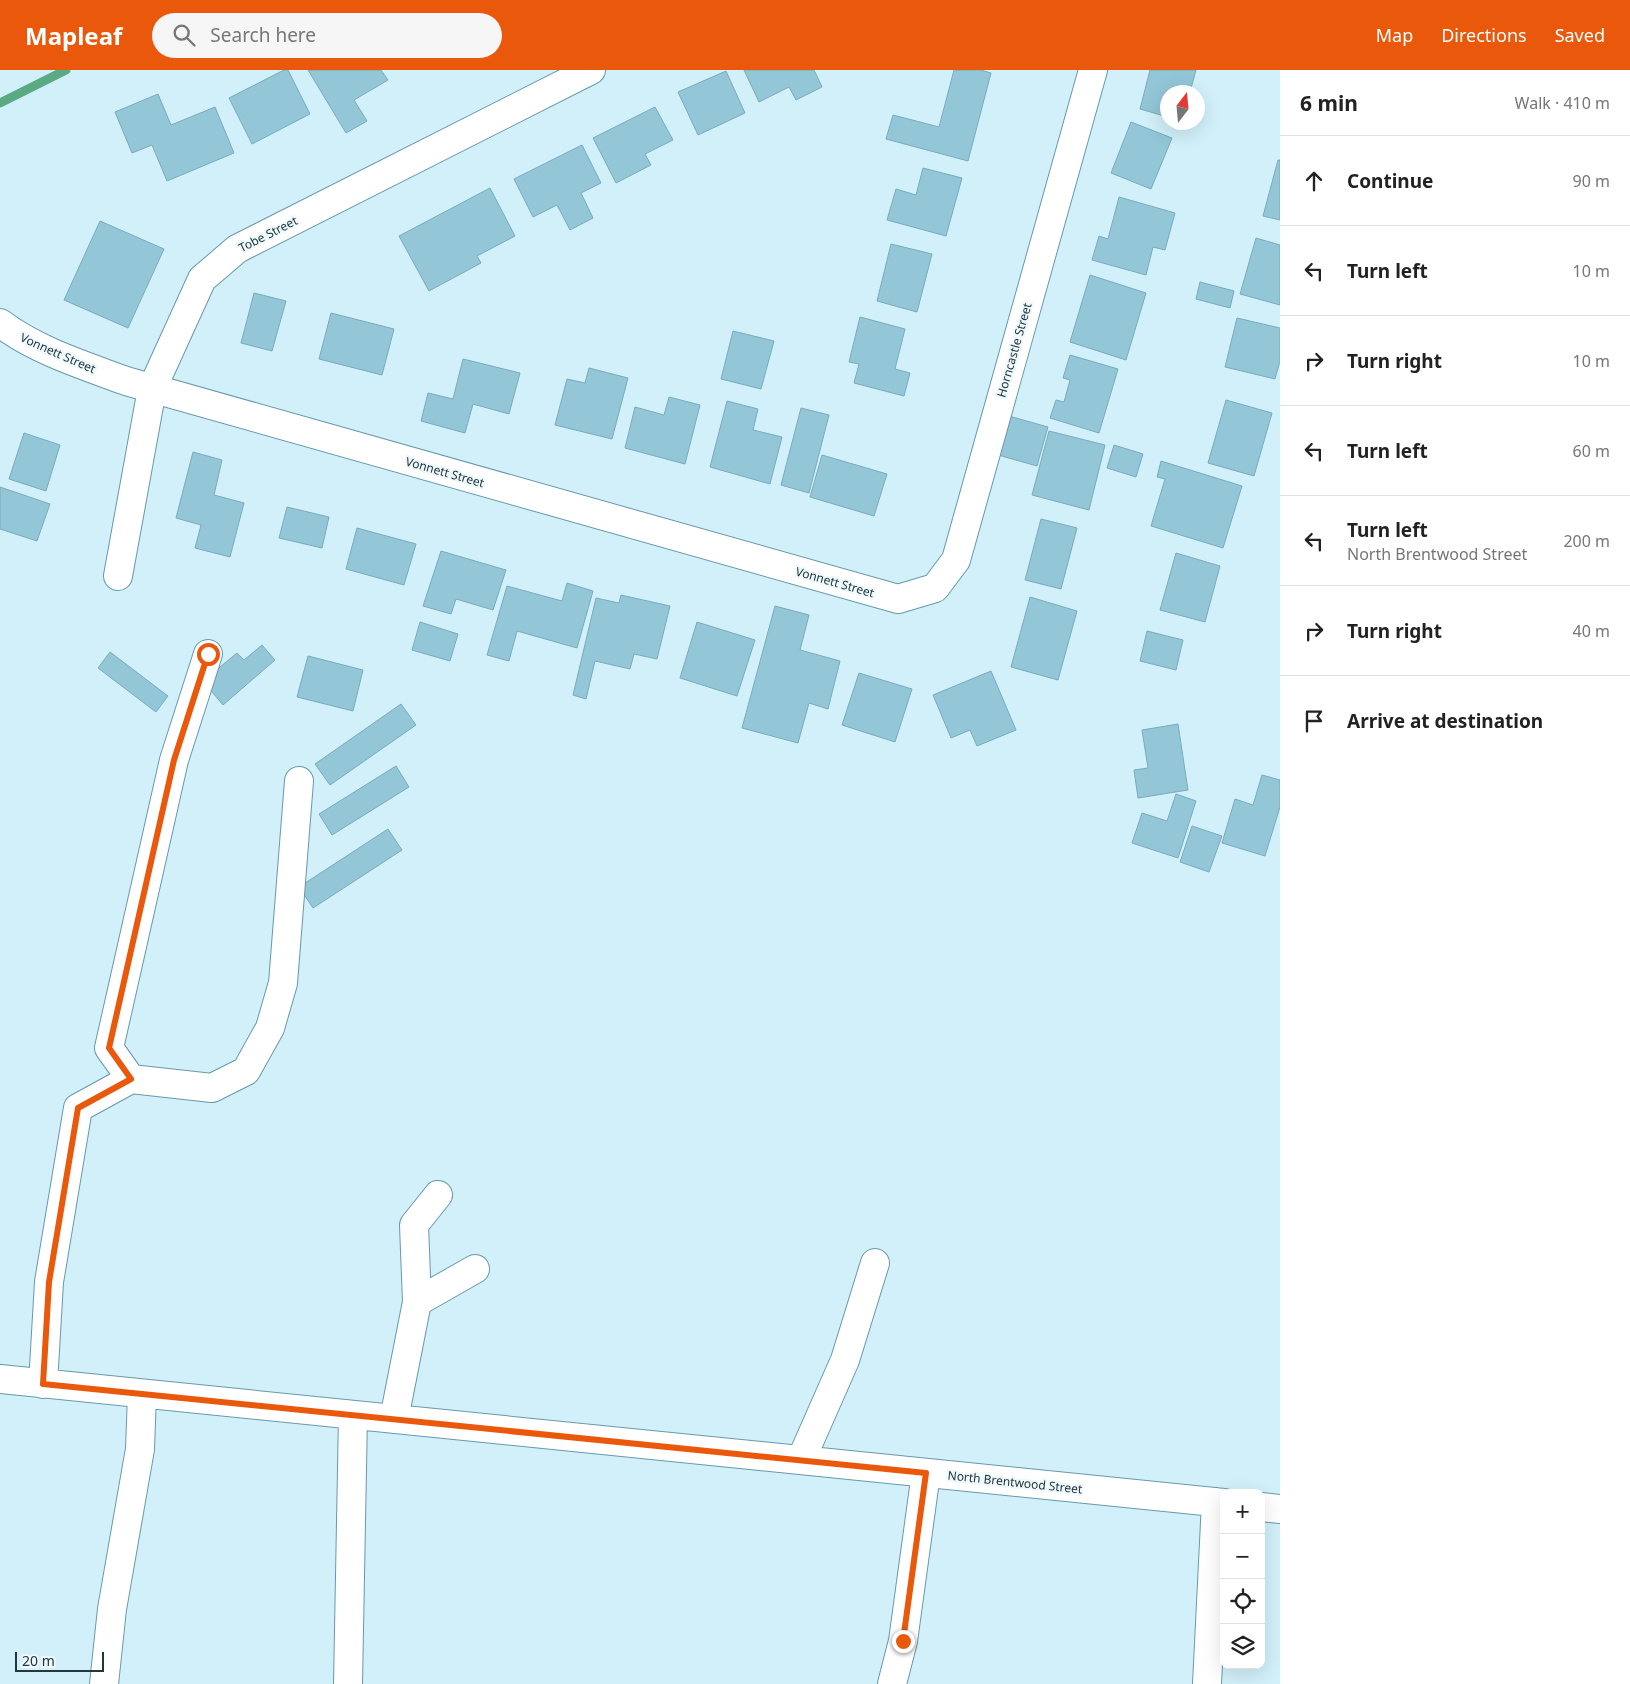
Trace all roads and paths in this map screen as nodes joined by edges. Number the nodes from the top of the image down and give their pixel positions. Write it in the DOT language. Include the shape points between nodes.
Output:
graph roads {
  1 [pos="591,70"];
  2 [pos="1093,70"];
  3 [pos="0,323"];
  4 [pos="152,389"];
  5 [pos="118,576"];
  6 [pos="898,599"];
  7 [pos="208,654"];
  8 [pos="299,781"];
  9 [pos="131,1079"];
  10 [pos="438,1195"];
  11 [pos="875,1263"];
  12 [pos="475,1270"];
  13 [pos="417,1302"];
  14 [pos="0,1379"];
  15 [pos="43,1384"];
  16 [pos="142,1394"];
  17 [pos="353,1415"];
  18 [pos="394,1419"];
  19 [pos="801,1460"];
  20 [pos="926,1473"];
  21 [pos="1220,1502"];
  22 [pos="1265,1507"];
  23 [pos="1280,1509"];
  24 [pos="104,1684"];
  25 [pos="348,1684"];
  26 [pos="892,1684"];
  27 [pos="1207,1684"];
  1 -- 4 [label="street, Tobe Street" via="237,249 202,279"];
  2 -- 6 [label="street, Horncastle Street" via="956,560 935,588"];
  3 -- 4 [label="street, Vonnett Street" via="57,354"];
  4 -- 5 [label="street, Tobe Street"];
  4 -- 6 [label="street, Vonnett Street"];
  7 -- 9 [label="street" via="174,760 109,1048"];
  8 -- 9 [label="street" via="284,983 270,1028 246,1071 212,1088"];
  9 -- 15 [label="street" via="78,1108 49,1282"];
  10 -- 13 [label="street" via="414,1225"];
  11 -- 19 [label="street" via="845,1360"];
  12 -- 13 [label="street"];
  13 -- 18 [label="street"];
  14 -- 15 [label="street, North Brentwood Street"];
  15 -- 16 [label="street, North Brentwood Street"];
  16 -- 17 [label="street, North Brentwood Street"];
  16 -- 24 [label="street" via="140,1449 112,1609"];
  17 -- 18 [label="street, North Brentwood Street"];
  17 -- 25 [label="street"];
  18 -- 19 [label="street, North Brentwood Street"];
  19 -- 20 [label="street, North Brentwood Street"];
  20 -- 21 [label="street, North Brentwood Street"];
  20 -- 26 [label="street" via="903,1641"];
  21 -- 27 [label="street"];
  22 -- 23 [label="street"];
}
